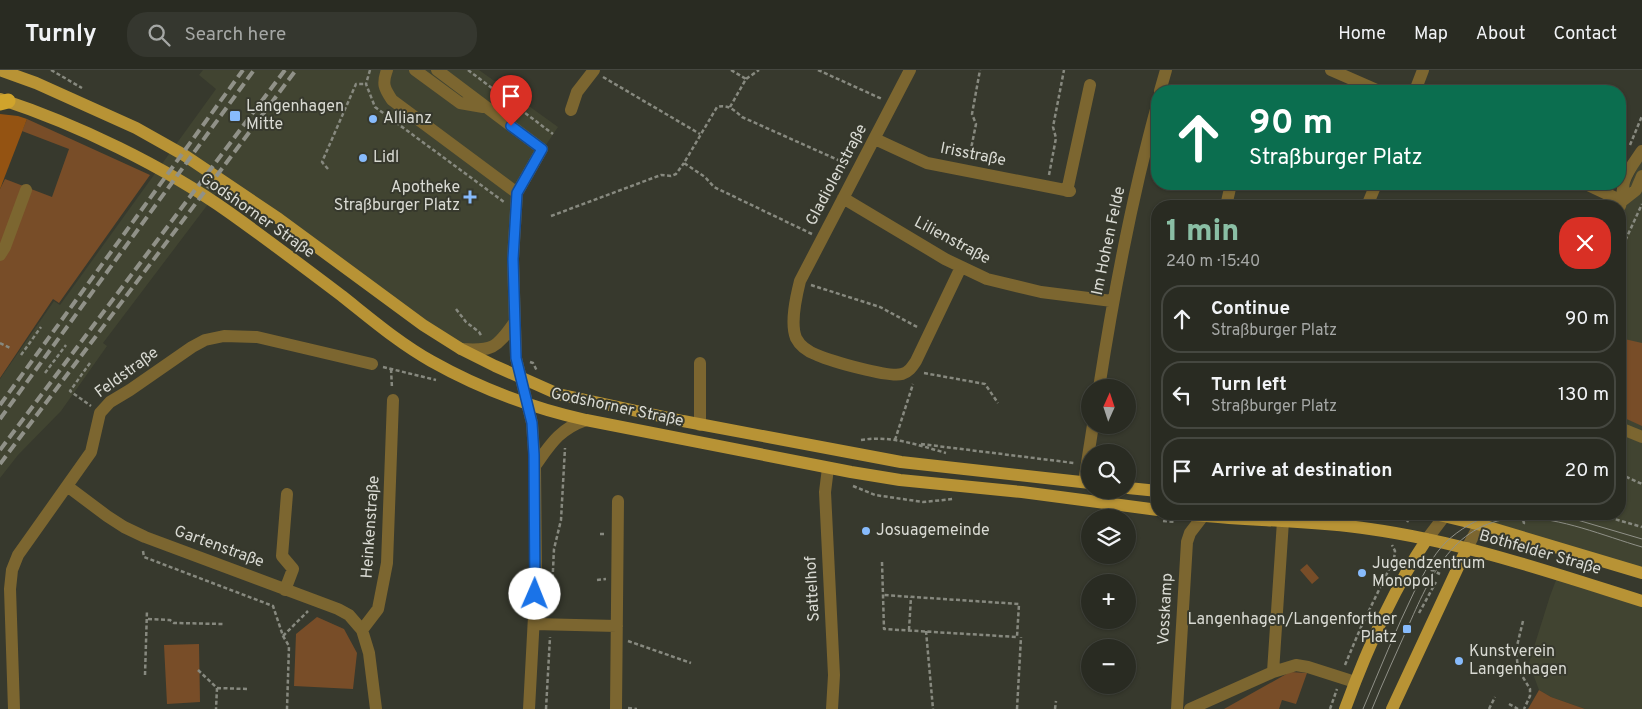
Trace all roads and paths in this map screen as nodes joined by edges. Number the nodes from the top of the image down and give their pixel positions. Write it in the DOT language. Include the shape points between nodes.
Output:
graph roads {
  1 [pos="0,70"];
  2 [pos="21,70"];
  3 [pos="370,70"];
  4 [pos="387,70"];
  5 [pos="415,70"];
  6 [pos="437,70"];
  7 [pos="468,70"];
  8 [pos="594,70"];
  9 [pos="731,70"];
  10 [pos="759,70"];
  11 [pos="818,70"];
  12 [pos="910,70"];
  13 [pos="980,70"];
  14 [pos="1064,70"];
  15 [pos="1166,70"];
  16 [pos="1331,70"];
  17 [pos="1423,70"];
  18 [pos="746,78"];
  19 [pos="36,83"];
  20 [pos="366,84"];
  21 [pos="1090,85"];
  22 [pos="1162,85"];
  23 [pos="1365,85"];
  24 [pos="1417,85"];
  25 [pos="3,101"];
  26 [pos="892,104"];
  27 [pos="485,107"];
  28 [pos="730,107"];
  29 [pos="571,110"];
  30 [pos="1642,116"];
  31 [pos="553,134"];
  32 [pos="700,134"];
  33 [pos="1151,135"];
  34 [pos="875,139"];
  35 [pos="1627,150"];
  36 [pos="1642,151"];
  37 [pos="684,163"];
  38 [pos="328,168"];
  39 [pos="859,169"];
  40 [pos="966,170"];
  41 [pos="1642,176"];
  42 [pos="1626,177"];
  43 [pos="1047,186"];
  44 [pos="26,190"];
  45 [pos="1597,190"];
  46 [pos="517,193"];
  47 [pos="843,198"];
  48 [pos="1615,200"];
  49 [pos="1624,200"];
  50 [pos="1642,204"];
  51 [pos="515,210"];
  52 [pos="550,216"];
  53 [pos="822,239"];
  54 [pos="1626,239"];
  55 [pos="0,255"];
  56 [pos="961,267"];
  57 [pos="800,282"];
  58 [pos="1112,301"];
  59 [pos="456,309"];
  60 [pos="514,323"];
  61 [pos="41,327"];
  62 [pos="929,333"];
  63 [pos="0,343"];
  64 [pos="484,343"];
  65 [pos="66,345"];
  66 [pos="10,348"];
  67 [pos="461,349"];
  68 [pos="21,356"];
  69 [pos="90,363"];
  70 [pos="700,363"];
  71 [pos="372,364"];
  72 [pos="391,369"];
  73 [pos="910,370"];
  74 [pos="45,373"];
  75 [pos="520,378"];
  76 [pos="1100,379"];
  77 [pos="445,382"];
  78 [pos="912,384"];
  79 [pos="393,400"];
  80 [pos="998,403"];
  81 [pos="526,404"];
  82 [pos="100,413"];
  83 [pos="586,420"];
  84 [pos="700,424"];
  85 [pos="1626,430"];
  86 [pos="1642,437"];
  87 [pos="895,440"];
  88 [pos="912,443"];
  89 [pos="565,445"];
  90 [pos="1081,464"];
  91 [pos="535,466"];
  92 [pos="828,468"];
  93 [pos="1626,477"];
  94 [pos="1081,482"];
  95 [pos="1642,484"];
  96 [pos="68,486"];
  97 [pos="1136,489"];
  98 [pos="1151,490"];
  99 [pos="287,494"];
  100 [pos="618,501"];
  101 [pos="1151,509"];
  102 [pos="1200,520"];
  103 [pos="1267,520"];
  104 [pos="1438,520"];
  105 [pos="1481,520"];
  106 [pos="1484,520"];
  107 [pos="1523,520"];
  108 [pos="1620,520"];
  109 [pos="1283,521"];
  110 [pos="1642,527"];
  111 [pos="142,536"];
  112 [pos="1518,536"];
  113 [pos="1427,539"];
  114 [pos="1392,544"];
  115 [pos="1467,548"];
  116 [pos="882,562"];
  117 [pos="1411,563"];
  118 [pos="1642,573"];
  119 [pos="1446,577"];
  120 [pos="286,590"];
  121 [pos="883,595"];
  122 [pos="911,597"];
  123 [pos="318,601"];
  124 [pos="1642,601"];
  125 [pos="147,610"];
  126 [pos="1419,613"];
  127 [pos="148,619"];
  128 [pos="1523,621"];
  129 [pos="224,624"];
  130 [pos="534,624"];
  131 [pos="551,625"];
  132 [pos="617,626"];
  133 [pos="1361,627"];
  134 [pos="362,630"];
  135 [pos="909,630"];
  136 [pos="926,631"];
  137 [pos="283,636"];
  138 [pos="1021,637"];
  139 [pos="617,642"];
  140 [pos="691,663"];
  141 [pos="198,670"];
  142 [pos="1273,672"];
  143 [pos="145,675"];
  144 [pos="1355,682"];
  145 [pos="217,688"];
  146 [pos="247,689"];
  147 [pos="1495,698"];
  148 [pos="1056,701"];
  149 [pos="1509,704"];
  150 [pos="14,709"];
  151 [pos="216,709"];
  152 [pos="287,709"];
  153 [pos="376,709"];
  154 [pos="529,709"];
  155 [pos="546,709"];
  156 [pos="616,709"];
  157 [pos="832,709"];
  158 [pos="933,709"];
  159 [pos="1017,709"];
  160 [pos="1055,709"];
  161 [pos="1177,709"];
  162 [pos="1190,709"];
  163 [pos="1345,709"];
  164 [pos="1392,709"];
  165 [pos="1489,709"];
  166 [pos="1518,709"];
  167 [pos="1524,709"];
  1 -- 19 [label="main road, Godshorner Straße"];
  2 -- 19 [label="main road"];
  3 -- 20 [label="path"];
  4 -- 46 [label="street" via="384,88 392,100"];
  5 -- 27 [label="street" via="460,103"];
  6 -- 27 [label="street"];
  7 -- 31 [label="path"];
  8 -- 29 [label="street" via="577,92"];
  8 -- 32 [label="path"];
  9 -- 18 [label="path"];
  10 -- 18 [label="path"];
  11 -- 26 [label="path"];
  12 -- 26 [label="street, Gladiolenstraße"];
  13 -- 40 [label="path" via="972,114 976,124"];
  14 -- 43 [label="path" via="1053,127 1056,138"];
  15 -- 22 [label="street"];
  16 -- 23 [label="street"];
  17 -- 24 [label="street"];
  18 -- 28 [label="path"];
  19 -- 67 [label="main road, Godshorner Straße" via="136,128 184,155"];
  20 -- 38 [label="path" via="356,84 322,162"];
  20 -- 51 [label="path" via="375,106"];
  21 -- 43 [label="street, Irisstraße" via="1068,191"];
  25 -- 81 [label="main road, Godshorner Straße" via="70,125 169,175 228,212 430,360 475,384"];
  26 -- 34 [label="street, Gladiolenstraße"];
  27 -- 46 [label="street" via="542,149"];
  28 -- 32 [label="path" via="717,107"];
  28 -- 39 [label="path" via="742,117"];
  30 -- 35 [label="path"];
  32 -- 37 [label="path"];
  33 -- 58 [label="street, Im Hohen Felde"];
  34 -- 39 [label="street, Gladiolenstraße"];
  34 -- 40 [label="street, Irisstraße" via="928,163"];
  36 -- 42 [label="street"];
  37 -- 52 [label="path" via="672,176 661,175"];
  37 -- 53 [label="path" via="714,187"];
  39 -- 47 [label="street, Gladiolenstraße"];
  40 -- 43 [label="street, Irisstraße"];
  41 -- 49 [label="street" via="1636,190"];
  44 -- 55 [label="street"];
  45 -- 48 [label="street"];
  46 -- 51 [label="street"];
  47 -- 53 [label="street, Gladiolenstraße"];
  47 -- 56 [label="street, Lilienstraße"];
  50 -- 54 [label="path"];
  51 -- 60 [label="street"];
  53 -- 57 [label="street, Gladiolenstraße"];
  56 -- 58 [label="street, Lilienstraße" via="987,279 1020,288"];
  56 -- 62 [label="street"];
  57 -- 62 [label="path" via="880,307"];
  57 -- 73 [label="street, Gladiolenstraße" via="794,324 796,338 805,348 816,355 890,375"];
  58 -- 76 [label="street, Im Hohen Felde"];
  59 -- 64 [label="path" via="480,332"];
  60 -- 67 [label="street" via="503,339 491,348"];
  60 -- 75 [label="street"];
  61 -- 68 [label="path"];
  62 -- 73 [label="street"];
  63 -- 66 [label="path"];
  65 -- 74 [label="path"];
  67 -- 75 [label="main road, Godshorner Straße"];
  69 -- 82 [label="path" via="70,391"];
  70 -- 84 [label="street"];
  71 -- 72 [label="path"];
  71 -- 82 [label="street, Feldstraße" via="257,337 224,336 192,347 110,402"];
  72 -- 77 [label="path"];
  72 -- 79 [label="path"];
  73 -- 80 [label="path" via="985,384"];
  75 -- 81 [label="street"];
  75 -- 84 [label="main road, Godshorner Straße" via="558,394"];
  78 -- 87 [label="path"];
  79 -- 134 [label="street, Heinkenstraße" via="387,563 378,609"];
  81 -- 83 [label="main road, Godshorner Straße"];
  81 -- 91 [label="street" via="532,423"];
  82 -- 96 [label="street, Feldstraße" via="91,452"];
  83 -- 91 [label="street" via="559,434"];
  83 -- 92 [label="main road, Godshorner Straße"];
  84 -- 94 [label="main road, Godshorner Straße" via="901,462"];
  85 -- 86 [label="street"];
  88 -- 90 [label="path"];
  89 -- 131 [label="path" via="560,520 554,549"];
  91 -- 130 [label="street"];
  92 -- 101 [label="main road, Godshorner Straße" via="900,480"];
  92 -- 157 [label="street, Sattelhof" via="825,492 834,675"];
  93 -- 95 [label="path"];
  96 -- 111 [label="street, Gartenstraße" via="107,516"];
  96 -- 150 [label="street, Feldstraße" via="18,555 12,570"];
  97 -- 98 [label="main road"];
  99 -- 120 [label="street" via="282,556 293,569"];
  100 -- 132 [label="street"];
  102 -- 161 [label="street, Vosskamp" via="1187,542"];
  103 -- 109 [label="main road"];
  104 -- 113 [label="street"];
  105 -- 115 [label="street"];
  106 -- 112 [label="main road, Bothfelder Straße"];
  107 -- 112 [label="path"];
  108 -- 110 [label="path"];
  109 -- 113 [label="main road" via="1370,529"];
  109 -- 142 [label="street"];
  111 -- 120 [label="street, Gartenstraße"];
  111 -- 137 [label="path" via="144,557 274,606"];
  112 -- 118 [label="main road, Bothfelder Straße"];
  113 -- 115 [label="main road, Bothfelder Straße"];
  113 -- 117 [label="main road"];
  114 -- 133 [label="path" via="1394,559"];
  115 -- 119 [label="main road"];
  115 -- 124 [label="main road, Bothfelder Straße"];
  116 -- 121 [label="path"];
  117 -- 119 [label="path"];
  117 -- 144 [label="main road" via="1376,630"];
  119 -- 126 [label="path"];
  119 -- 164 [label="main road"];
  120 -- 123 [label="street, Gartenstraße"];
  121 -- 122 [label="path"];
  121 -- 135 [label="path" via="884,629"];
  122 -- 135 [label="path"];
  122 -- 136 [label="path" via="1019,604 1017,637"];
  123 -- 134 [label="street, Gartenstraße" via="349,615"];
  123 -- 137 [label="path"];
  125 -- 127 [label="path"];
  127 -- 129 [label="path"];
  127 -- 143 [label="path"];
  128 -- 167 [label="path" via="1516,650 1518,669 1530,689"];
  130 -- 131 [label="street"];
  130 -- 154 [label="street"];
  131 -- 132 [label="street"];
  131 -- 155 [label="path"];
  132 -- 139 [label="street"];
  134 -- 153 [label="street" via="369,652"];
  135 -- 136 [label="path"];
  136 -- 158 [label="path"];
  137 -- 152 [label="path" via="288,646"];
  138 -- 159 [label="path"];
  139 -- 140 [label="path" via="631,641"];
  139 -- 156 [label="street"];
  141 -- 145 [label="path"];
  142 -- 144 [label="street" via="1301,665"];
  142 -- 162 [label="street"];
  144 -- 163 [label="main road"];
  145 -- 146 [label="path"];
  145 -- 151 [label="path"];
  147 -- 165 [label="path"];
  148 -- 160 [label="path"];
  149 -- 166 [label="path"];
}
